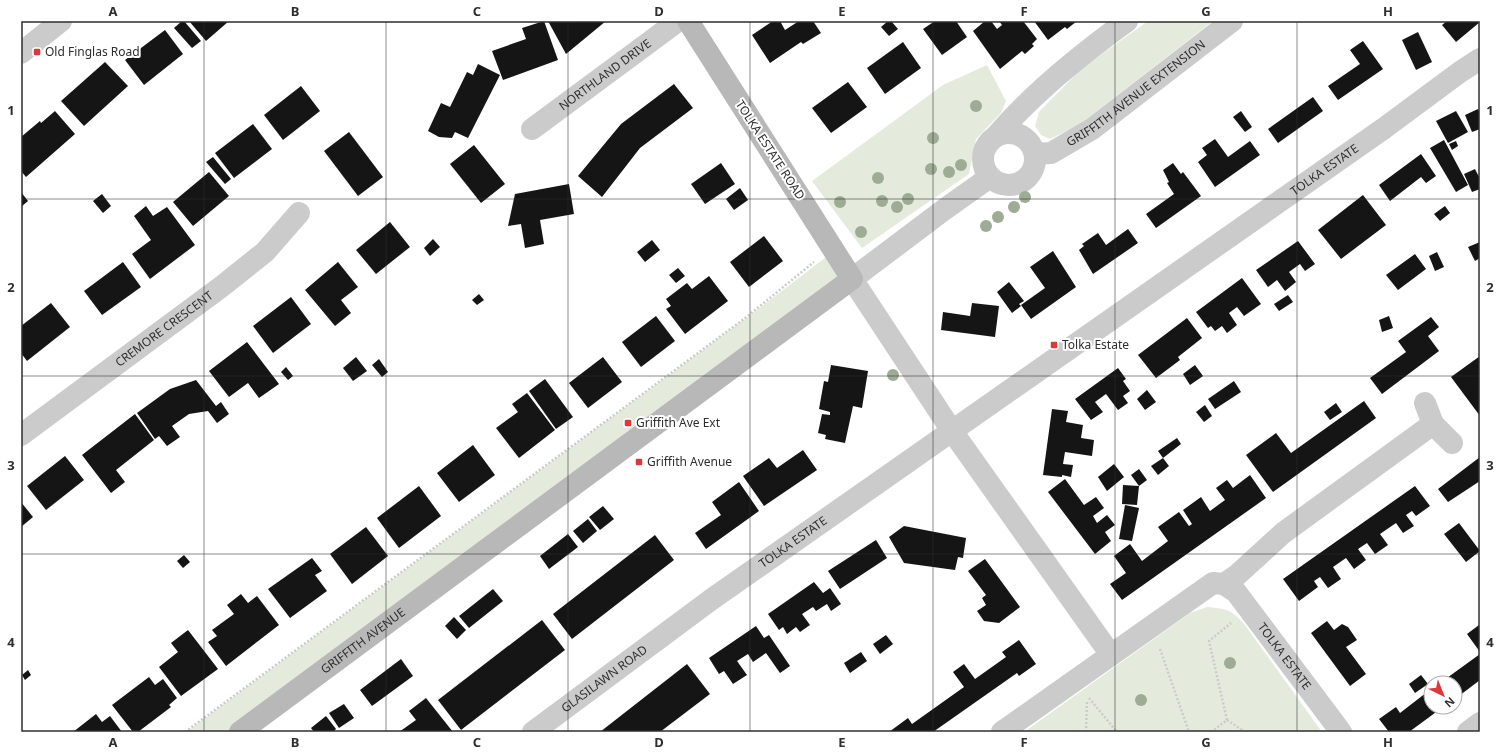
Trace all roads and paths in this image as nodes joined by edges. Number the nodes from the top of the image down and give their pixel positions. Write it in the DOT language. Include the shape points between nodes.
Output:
graph roads {
  1 [pos="61,21"];
  2 [pos="678,21"];
  3 [pos="688,21"];
  4 [pos="1127,21"];
  5 [pos="1232,21"];
  6 [pos="21,52"];
  7 [pos="1480,59"];
  8 [pos="1035,95"];
  9 [pos="532,129"];
  10 [pos="997,135"];
  11 [pos="1031,146"];
  12 [pos="990,178"];
  13 [pos="298,213"];
  14 [pos="832,247"];
  15 [pos="852,279"];
  16 [pos="1425,403"];
  17 [pos="1433,424"];
  18 [pos="952,431"];
  19 [pos="21,435"];
  20 [pos="1452,443"];
  21 [pos="1224,584"];
  22 [pos="1249,609"];
  23 [pos="675,626"];
  24 [pos="1152,626"];
  25 [pos="1111,655"];
  26 [pos="1227,720"];
  27 [pos="1480,723"];
  28 [pos="185,732"];
  29 [pos="240,732"];
  30 [pos="533,732"];
  31 [pos="1002,732"];
  32 [pos="1086,732"];
  33 [pos="1117,732"];
  34 [pos="1189,732"];
  35 [pos="1211,732"];
  36 [pos="1244,732"];
  37 [pos="1341,732"];
  38 [pos="1468,732"];
  1 -- 6 [label="street"];
  2 -- 9 [label="street, NORTHLAND DRIVE"];
  3 -- 14 [label="main road, TOLKA ESTATE ROAD"];
  4 -- 8 [label="street"];
  5 -- 11 [label="street, GRIFFITH AVENUE EXTENSION" via="1092,129 1051,153"];
  7 -- 18 [label="street, TOLKA ESTATE"];
  8 -- 10 [label="street" via="1016,112"];
  8 -- 11 [label="street" via="1032,103"];
  10 -- 11 [label="street, GRIFFITH AVENUE EXTENSION" via="1012,132"];
  10 -- 12 [label="street" via="986,146 983,154 985,171"];
  11 -- 12 [label="street" via="1033,170 1021,182 1005,185"];
  12 -- 15 [label="street"];
  13 -- 19 [label="street, CREMORE CRESCENT" via="265,252 228,282"];
  14 -- 15 [label="main road, TOLKA ESTATE ROAD"];
  14 -- 28 [label="path" via="744,319"];
  15 -- 18 [label="street"];
  15 -- 29 [label="main road, GRIFFITH AVENUE"];
  16 -- 17 [label="street"];
  17 -- 20 [label="street"];
  17 -- 21 [label="street" via="1283,533"];
  18 -- 23 [label="street, TOLKA ESTATE"];
  18 -- 25 [label="street"];
  21 -- 22 [label="street, TOLKA ESTATE" via="1236,592"];
  21 -- 24 [label="street" via="1213,583"];
  22 -- 26 [label="path" via="1209,641"];
  22 -- 37 [label="street, TOLKA ESTATE"];
  23 -- 30 [label="street, GLASILAWN ROAD"];
  24 -- 25 [label="street"];
  24 -- 34 [label="path"];
  25 -- 31 [label="street"];
  26 -- 35 [label="path"];
  26 -- 36 [label="path"];
  27 -- 38 [label="street"];
  32 -- 33 [label="path" via="1087,696"];
}
